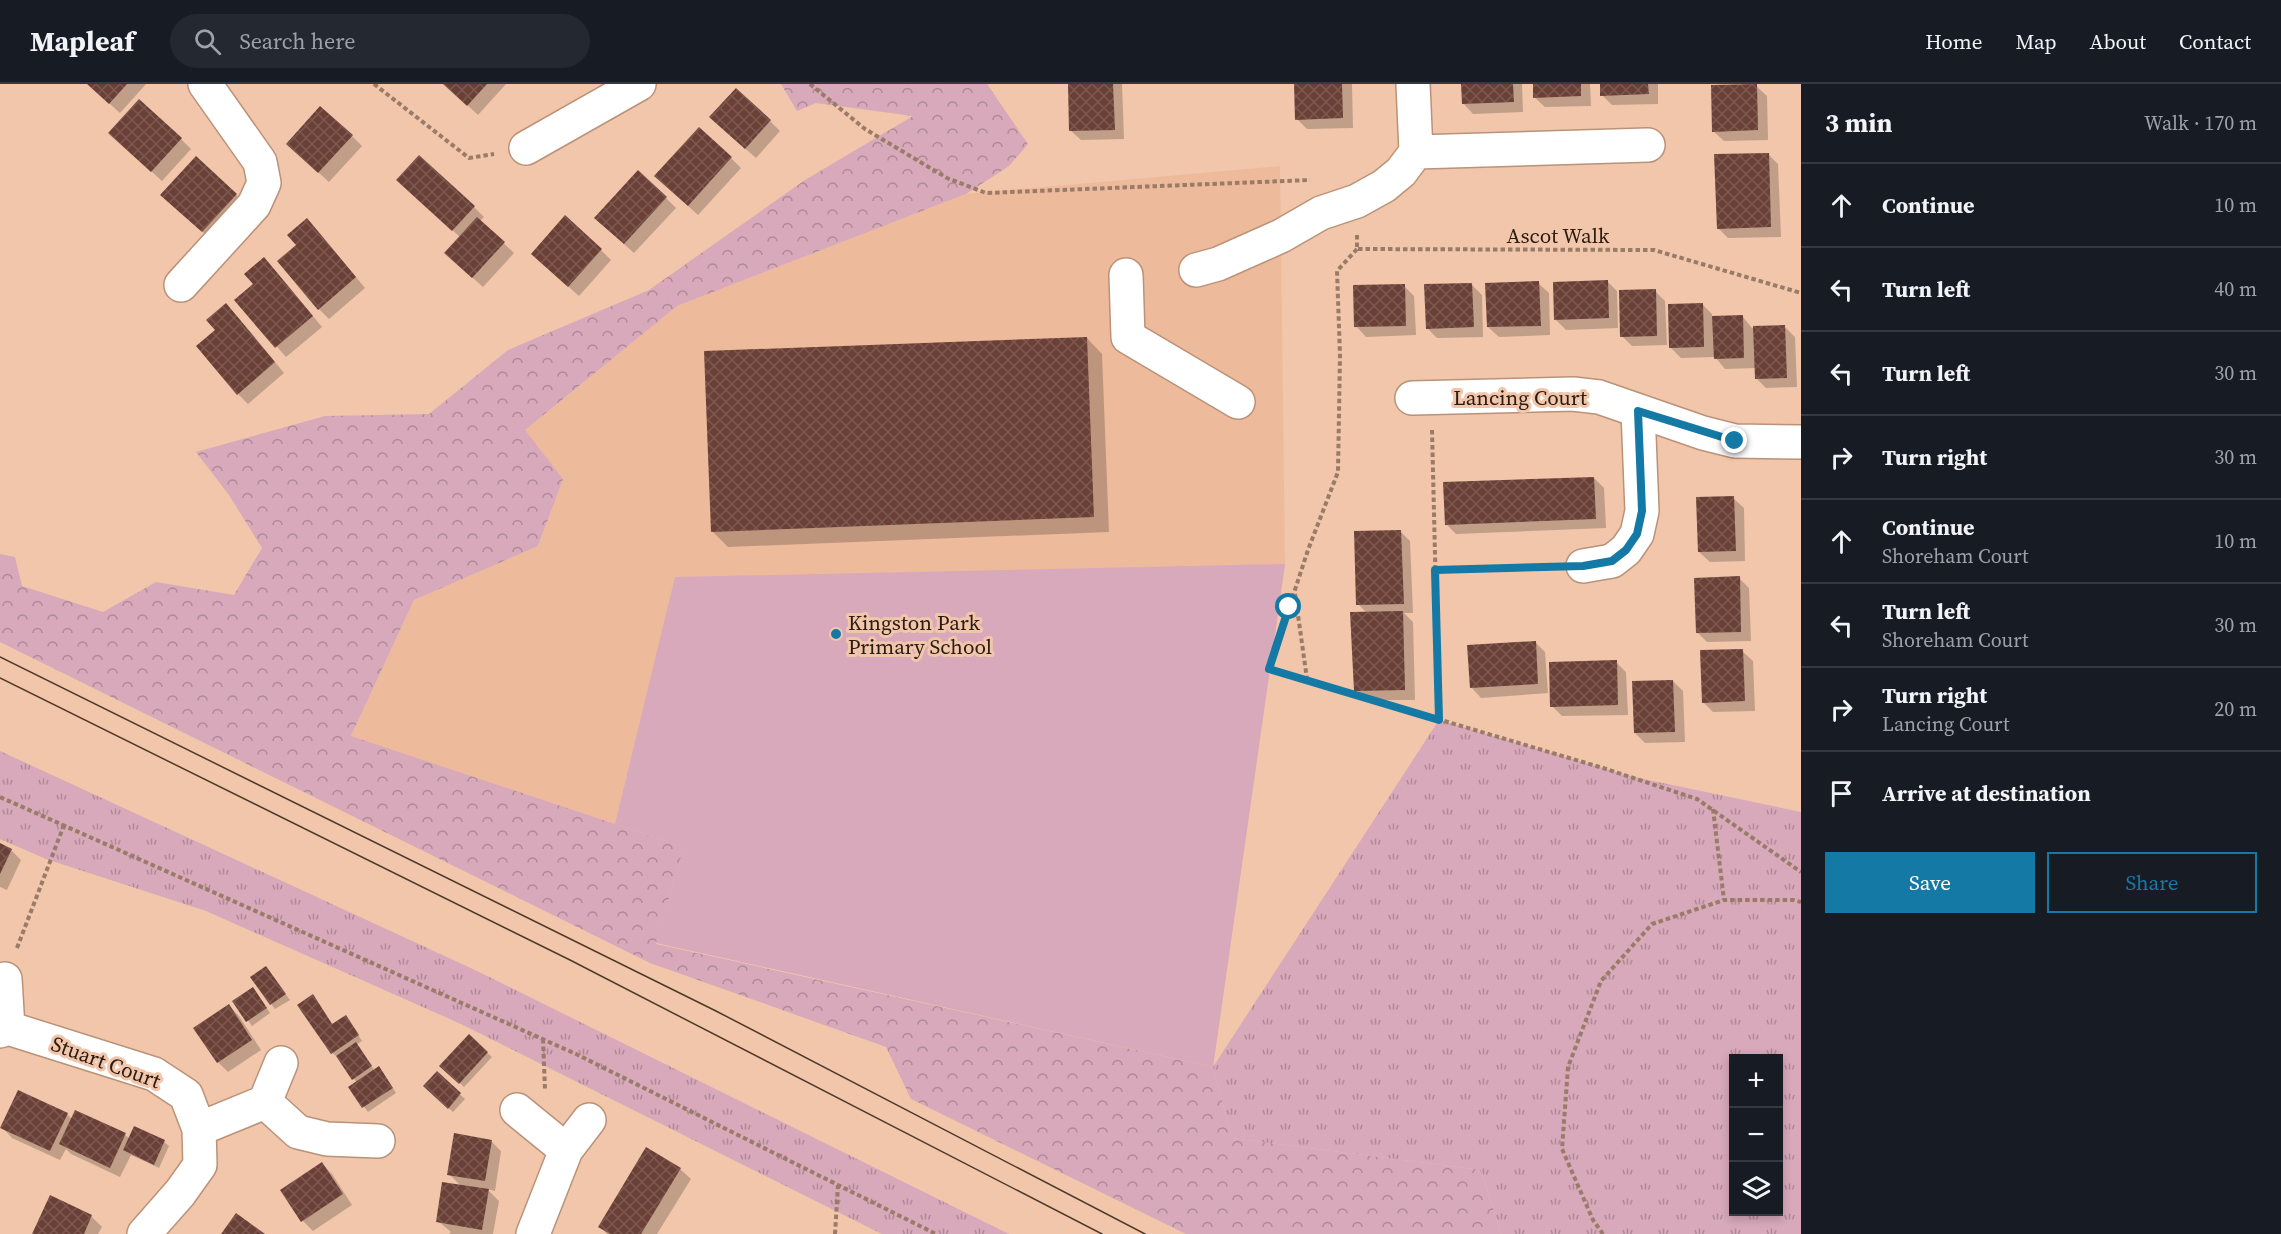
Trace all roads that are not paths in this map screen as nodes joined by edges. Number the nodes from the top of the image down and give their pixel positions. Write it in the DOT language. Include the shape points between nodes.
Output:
graph roads {
  1 [pos="205,84"];
  2 [pos="639,84"];
  3 [pos="1413,84"];
  4 [pos="1648,145"];
  5 [pos="526,148"];
  6 [pos="1416,152"];
  7 [pos="1196,270"];
  8 [pos="1126,275"];
  9 [pos="181,285"];
  10 [pos="1421,398"];
  11 [pos="1238,402"];
  12 [pos="1638,411"];
  13 [pos="1801,442"];
  14 [pos="1583,566"];
  15 [pos="5,979"];
  16 [pos="4,1030"];
  17 [pos="280,1063"];
  18 [pos="265,1102"];
  19 [pos="517,1110"];
  20 [pos="589,1120"];
  21 [pos="199,1130"];
  22 [pos="378,1141"];
  23 [pos="566,1150"];
  24 [pos="144,1234"];
  25 [pos="533,1234"];
  1 -- 9 [label="street" via="260,162 264,183 254,205"];
  2 -- 5 [label="street"];
  3 -- 6 [label="street"];
  4 -- 6 [label="street"];
  6 -- 7 [label="street" via="1401,172 1357,201 1321,213 1281,236"];
  8 -- 11 [label="street" via="1128,337"];
  10 -- 12 [label="street, Lancing Court" via="1573,394 1599,396"];
  12 -- 13 [label="street, Lancing Court" via="1735,441"];
  12 -- 14 [label="street" via="1642,511 1637,534 1612,561"];
  15 -- 16 [label="street"];
  16 -- 21 [label="street, Stuart Court" via="154,1074 186,1095"];
  17 -- 18 [label="street"];
  18 -- 21 [label="street"];
  18 -- 22 [label="street" via="298,1132 327,1139"];
  19 -- 23 [label="street"];
  20 -- 23 [label="street"];
  21 -- 24 [label="street, Stuart Court" via="200,1165"];
  23 -- 25 [label="street"];
}
